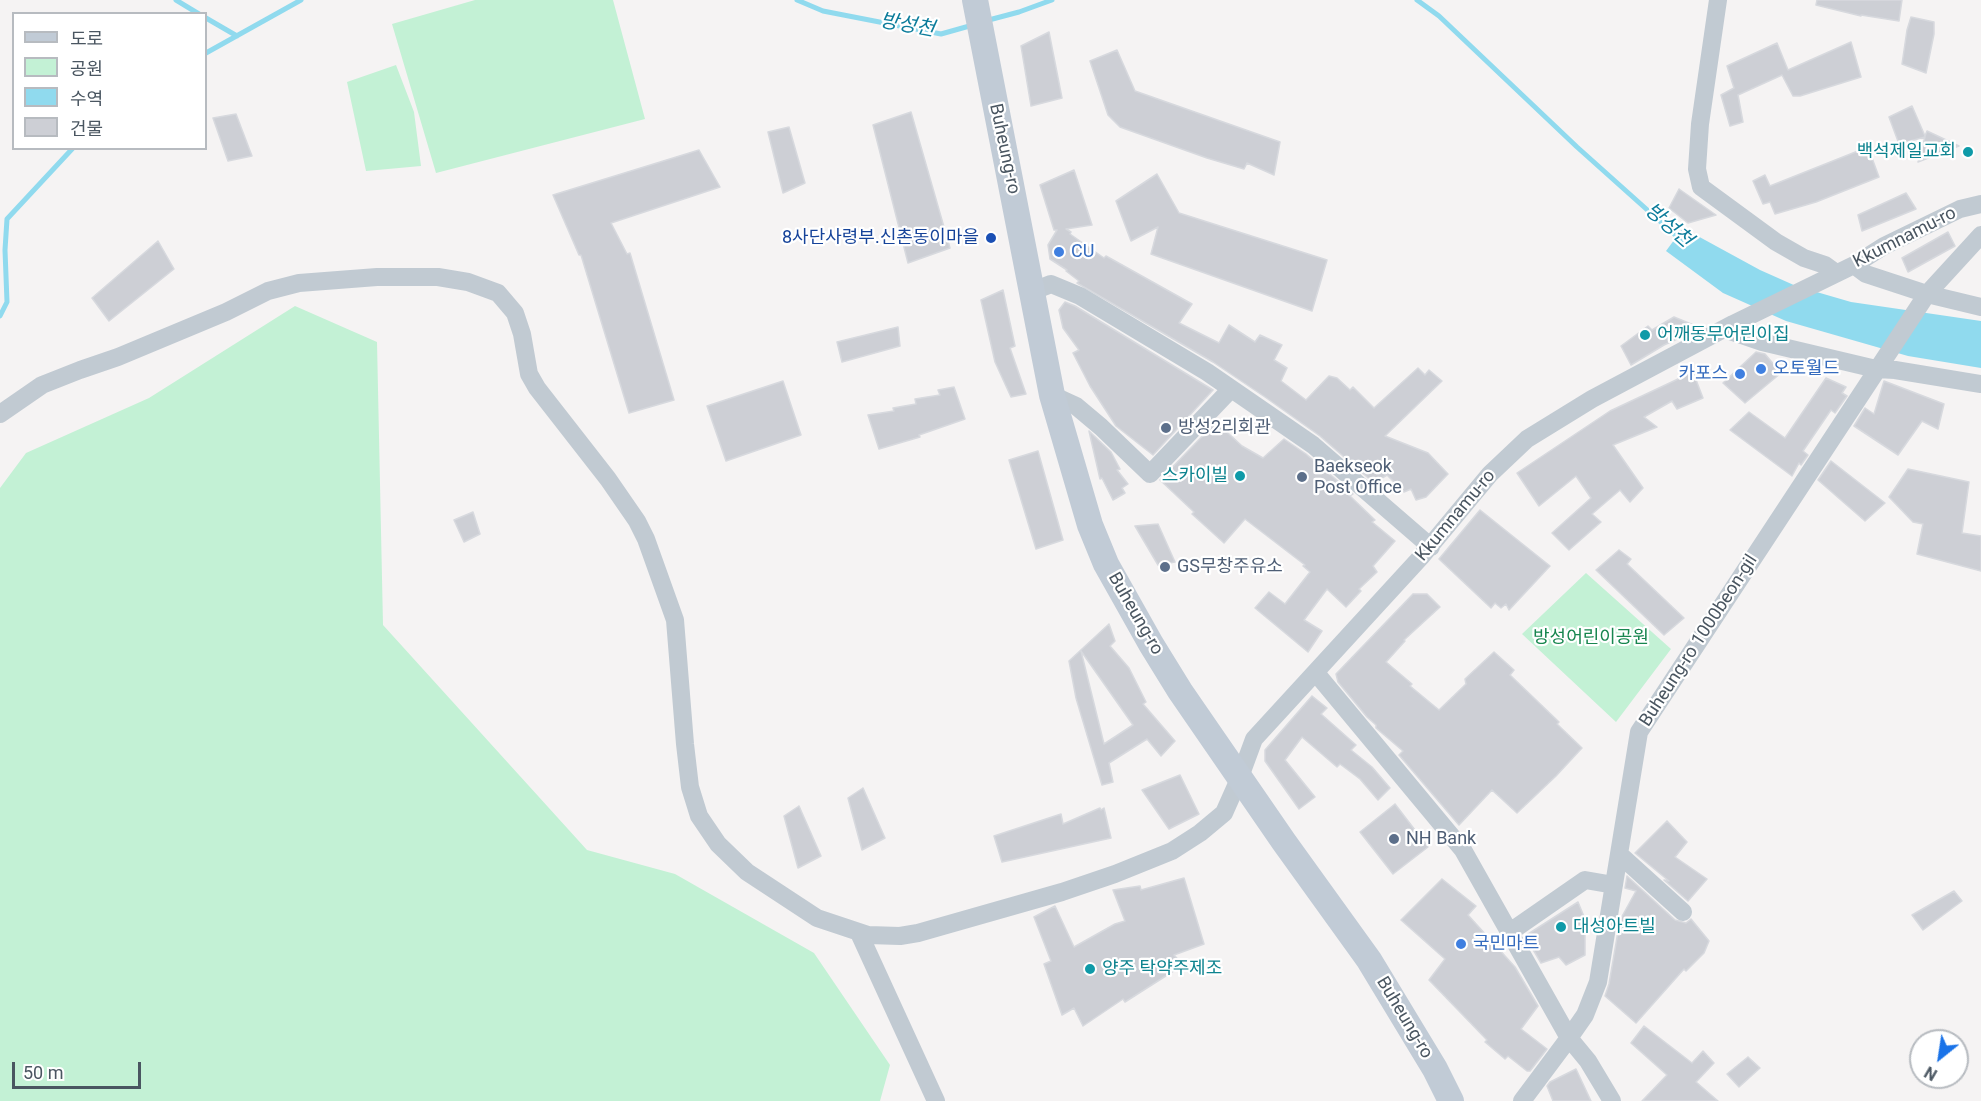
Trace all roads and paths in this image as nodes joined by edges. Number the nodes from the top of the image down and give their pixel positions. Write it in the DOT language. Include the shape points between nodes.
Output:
graph roads {
  1 [pos="975,0"];
  2 [pos="1718,0"];
  3 [pos="1981,204"];
  4 [pos="1981,235"];
  5 [pos="1854,265"];
  6 [pos="1833,274"];
  7 [pos="1033,291"];
  8 [pos="1926,294"];
  9 [pos="1981,307"];
  10 [pos="1728,326"];
  11 [pos="1880,363"];
  12 [pos="1981,384"];
  13 [pos="1231,389"];
  14 [pos="1052,395"];
  15 [pos="0,414"];
  16 [pos="1431,546"];
  17 [pos="1316,673"];
  18 [pos="1240,777"];
  19 [pos="1619,854"];
  20 [pos="1614,885"];
  21 [pos="1683,912"];
  22 [pos="1510,932"];
  23 [pos="859,933"];
  24 [pos="1569,1038"];
  25 [pos="936,1101"];
  26 [pos="1451,1101"];
  27 [pos="1521,1101"];
  28 [pos="1612,1101"];
  1 -- 7 [label="main road, Buheung-ro"];
  2 -- 6 [label="street" via="1700,124 1697,169 1701,187 1776,242 1825,265"];
  3 -- 5 [label="street, Kkumnamu-ro" via="1959,209"];
  4 -- 8 [label="street, Kkumnamu-ro"];
  5 -- 6 [label="street, Kkumnamu-ro"];
  5 -- 8 [label="street" via="1866,274"];
  6 -- 10 [label="street, Kkumnamu-ro"];
  7 -- 13 [label="street" via="1051,284 1080,296"];
  7 -- 14 [label="main road, Buheung-ro"];
  8 -- 9 [label="street"];
  8 -- 11 [label="street, Kkumnamu-ro"];
  10 -- 11 [label="street" via="1762,342"];
  10 -- 16 [label="street, Kkumnamu-ro" via="1592,399 1527,439 1490,474"];
  11 -- 12 [label="street" via="1895,370"];
  11 -- 19 [label="street, Buheung-ro 1000beon-gil" via="1639,732"];
  13 -- 14 [label="street" via="1150,474 1076,406"];
  13 -- 16 [label="street" via="1313,445"];
  14 -- 18 [label="main road, Buheung-ro" via="1090,525 1106,564 1180,691"];
  15 -- 23 [label="street, Kkumnamu-ro" via="42,385 118,357 268,291 299,283 430,277 468,282 498,293 515,313 529,374 537,388 608,479 646,538 675,620 686,755 699,816 718,844 747,872 817,918"];
  16 -- 17 [label="street, Kkumnamu-ro"];
  17 -- 18 [label="street, Kkumnamu-ro" via="1254,739"];
  17 -- 22 [label="street" via="1463,850"];
  18 -- 23 [label="street, Kkumnamu-ro" via="1224,813 1186,842 1151,860 1062,892 918,933"];
  18 -- 26 [label="main road, Buheung-ro" via="1369,960"];
  19 -- 20 [label="street, Buheung-ro 1000beon-gil"];
  19 -- 21 [label="street"];
  20 -- 22 [label="street" via="1585,880"];
  20 -- 24 [label="street, Buheung-ro 1000beon-gil" via="1598,982"];
  22 -- 24 [label="street"];
  23 -- 25 [label="street"];
  24 -- 27 [label="street, Buheung-ro 1000beon-gil"];
  24 -- 28 [label="street"];
}
